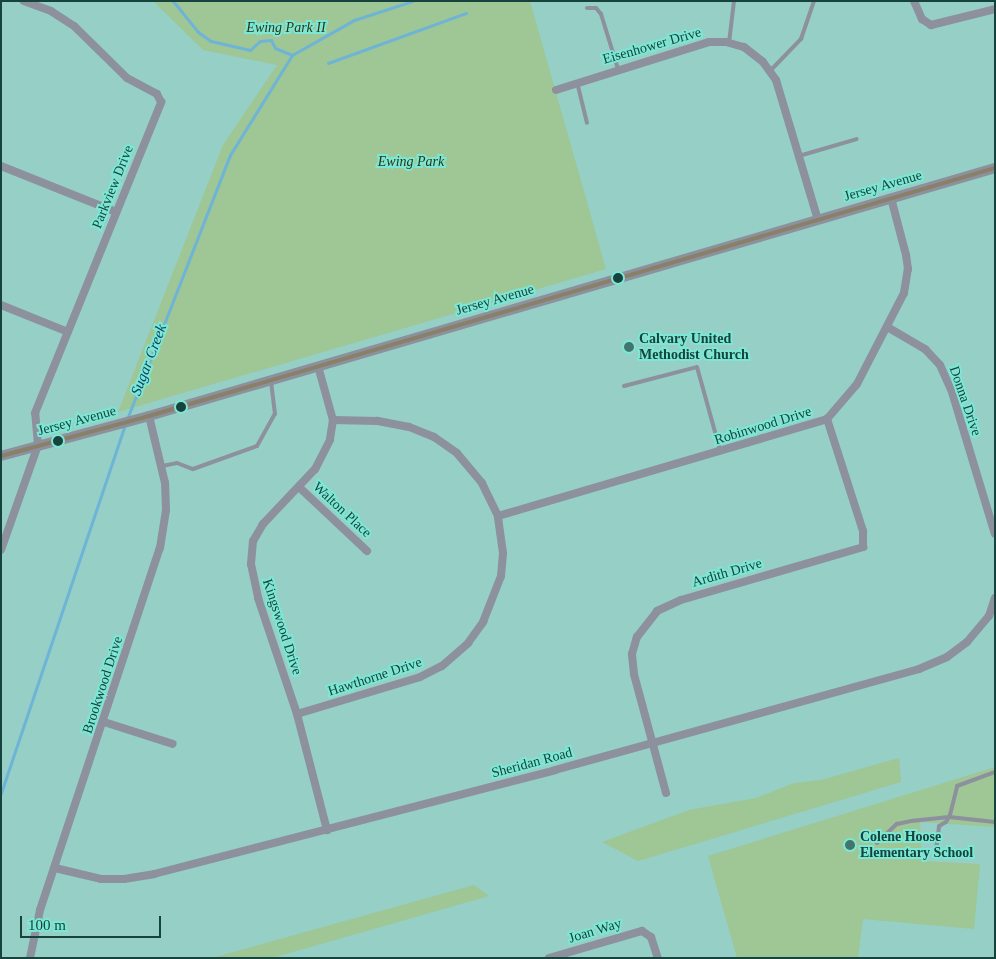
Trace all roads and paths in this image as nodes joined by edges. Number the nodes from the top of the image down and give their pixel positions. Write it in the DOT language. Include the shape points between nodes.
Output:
graph roads {
  1 [pos="24,1"];
  2 [pos="734,1"];
  3 [pos="814,1"];
  4 [pos="914,1"];
  5 [pos="587,8"];
  6 [pos="995,9"];
  7 [pos="729,43"];
  8 [pos="618,69"];
  9 [pos="770,71"];
  10 [pos="577,82"];
  11 [pos="556,90"];
  12 [pos="587,123"];
  13 [pos="857,139"];
  14 [pos="800,156"];
  15 [pos="1,166"];
  16 [pos="995,168"];
  17 [pos="891,198"];
  18 [pos="116,212"];
  19 [pos="818,220"];
  20 [pos="1,305"];
  21 [pos="889,328"];
  22 [pos="68,332"];
  23 [pos="318,366"];
  24 [pos="271,380"];
  25 [pos="624,386"];
  26 [pos="145,417"];
  27 [pos="827,419"];
  28 [pos="333,420"];
  29 [pos="38,445"];
  30 [pos="721,452"];
  31 [pos="1,456"];
  32 [pos="162,466"];
  33 [pos="300,488"];
  34 [pos="498,516"];
  35 [pos="995,534"];
  36 [pos="1,550"];
  37 [pos="367,551"];
  38 [pos="995,598"];
  39 [pos="992,617"];
  40 [pos="297,714"];
  41 [pos="104,722"];
  42 [pos="653,743"];
  43 [pos="173,744"];
  44 [pos="995,772"];
  45 [pos="666,793"];
  46 [pos="949,817"];
  47 [pos="995,822"];
  48 [pos="327,830"];
  49 [pos="877,843"];
  50 [pos="936,851"];
  51 [pos="55,868"];
  52 [pos="30,958"];
  53 [pos="549,958"];
  54 [pos="658,958"];
  1 -- 18 [label="street, Parkview Drive" via="51,11 74,26 133,83 160,97"];
  2 -- 7 [label="lane"];
  3 -- 9 [label="lane" via="801,39"];
  4 -- 6 [label="street" via="922,19 932,25"];
  5 -- 8 [label="lane" via="596,8 601,14"];
  7 -- 8 [label="street, Eisenhower Drive" via="694,46"];
  7 -- 9 [label="street, Eisenhower Drive" via="751,51"];
  8 -- 10 [label="street, Eisenhower Drive"];
  9 -- 14 [label="street, Eisenhower Drive" via="781,91"];
  10 -- 11 [label="street, Eisenhower Drive"];
  10 -- 12 [label="lane"];
  13 -- 14 [label="lane"];
  14 -- 19 [label="street, Eisenhower Drive"];
  15 -- 18 [label="street"];
  16 -- 17 [label="street, Jersey Avenue"];
  17 -- 19 [label="street, Jersey Avenue"];
  17 -- 21 [label="street, Robinwood Drive" via="908,269 904,294"];
  18 -- 22 [label="street, Parkview Drive"];
  19 -- 23 [label="street, Jersey Avenue"];
  20 -- 22 [label="street"];
  21 -- 27 [label="street, Robinwood Drive" via="849,397"];
  21 -- 35 [label="street, Donna Drive" via="924,349 940,365 952,392"];
  22 -- 29 [label="street, Parkview Drive" via="35,413"];
  23 -- 24 [label="street, Jersey Avenue"];
  23 -- 28 [label="street, Kingswood Drive"];
  24 -- 26 [label="street, Jersey Avenue"];
  24 -- 32 [label="lane" via="275,414 257,446 193,469 177,464"];
  25 -- 30 [label="lane" via="697,367"];
  26 -- 29 [label="street, Jersey Avenue"];
  26 -- 32 [label="street, Brookwood Drive"];
  27 -- 30 [label="street, Robinwood Drive"];
  27 -- 42 [label="street, Ardith Drive" via="862,531 863,547 681,600 652,616 637,637 632,664"];
  28 -- 33 [label="street, Kingswood Drive" via="332,432 321,459"];
  28 -- 34 [label="street, Hawthorne Drive" via="393,422 434,437 457,453 475,473"];
  29 -- 31 [label="street, Jersey Avenue"];
  29 -- 36 [label="street"];
  30 -- 34 [label="street, Robinwood Drive"];
  32 -- 41 [label="street, Brookwood Drive" via="166,510 160,548"];
  33 -- 37 [label="street, Walton Place"];
  33 -- 40 [label="street, Kingswood Drive" via="263,524 253,541 250,556 258,598"];
  34 -- 40 [label="street, Hawthorne Drive" via="503,553 498,587 483,622 461,650 420,677"];
  38 -- 39 [label="street"];
  39 -- 42 [label="street, Sheridan Road" via="959,649 933,663"];
  40 -- 48 [label="street, Kingswood Drive"];
  41 -- 43 [label="street"];
  41 -- 51 [label="street, Brookwood Drive"];
  42 -- 45 [label="street, Ardith Drive"];
  42 -- 48 [label="street, Sheridan Road"];
  44 -- 46 [label="lane" via="957,786"];
  46 -- 47 [label="lane"];
  46 -- 49 [label="lane" via="897,824"];
  46 -- 50 [label="lane" via="938,826"];
  48 -- 51 [label="street, Sheridan Road" via="136,878 101,878"];
  51 -- 52 [label="street, Brookwood Drive" via="37,923"];
  53 -- 54 [label="street, Joan Way" via="635,932 647,933"];
}
